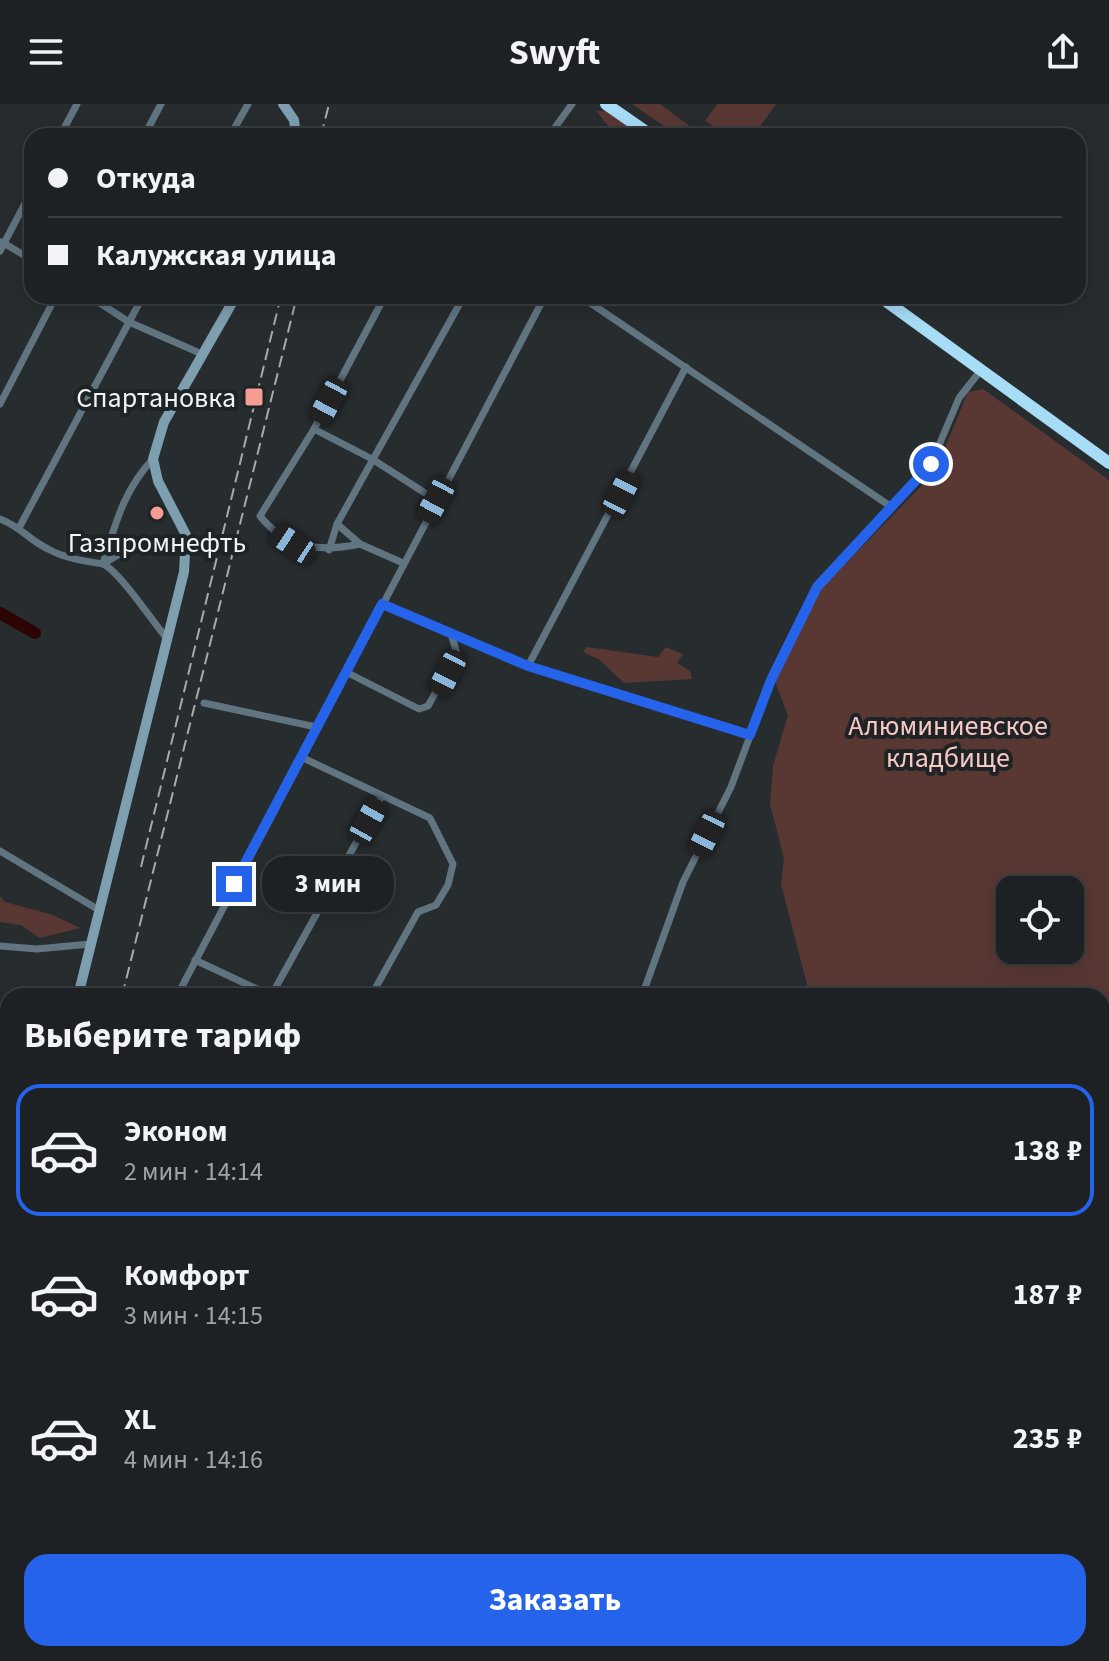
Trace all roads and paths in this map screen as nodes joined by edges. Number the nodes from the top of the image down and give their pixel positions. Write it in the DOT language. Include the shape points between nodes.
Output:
graph roads {
  1 [pos="77,104"];
  2 [pos="161,104"];
  3 [pos="248,104"];
  4 [pos="283,104"];
  5 [pos="572,104"];
  6 [pos="606,104"];
  7 [pos="64,128"];
  8 [pos="148,128"];
  9 [pos="234,128"];
  10 [pos="295,128"];
  11 [pos="555,128"];
  12 [pos="640,128"];
  13 [pos="24,204"];
  14 [pos="1,245"];
  15 [pos="24,256"];
  16 [pos="52,304"];
  17 [pos="101,304"];
  18 [pos="139,304"];
  19 [pos="231,304"];
  20 [pos="381,304"];
  21 [pos="459,304"];
  22 [pos="541,304"];
  23 [pos="592,304"];
  24 [pos="890,304"];
  25 [pos="129,322"];
  26 [pos="202,354"];
  27 [pos="686,367"];
  28 [pos="981,370"];
  29 [pos="0,404"];
  30 [pos="314,429"];
  31 [pos="153,459"];
  32 [pos="372,459"];
  33 [pos="1109,463"];
  34 [pos="436,500"];
  35 [pos="890,506"];
  36 [pos="0,519"];
  37 [pos="337,524"];
  38 [pos="20,526"];
  39 [pos="360,544"];
  40 [pos="185,549"];
  41 [pos="329,550"];
  42 [pos="403,563"];
  43 [pos="103,564"];
  44 [pos="382,604"];
  45 [pos="451,633"];
  46 [pos="168,640"];
  47 [pos="528,666"];
  48 [pos="346,672"];
  49 [pos="204,703"];
  50 [pos="316,727"];
  51 [pos="750,735"];
  52 [pos="301,757"];
  53 [pos="382,796"];
  54 [pos="0,851"];
  55 [pos="99,910"];
  56 [pos="90,944"];
  57 [pos="0,946"];
  58 [pos="195,960"];
  59 [pos="80,988"];
  60 [pos="181,988"];
  61 [pos="255,988"];
  62 [pos="276,988"];
  63 [pos="375,988"];
  64 [pos="645,988"];
  1 -- 7 [label="street"];
  2 -- 8 [label="street"];
  3 -- 9 [label="street"];
  4 -- 10 [label="street"];
  5 -- 11 [label="street"];
  6 -- 12 [label="highway"];
  13 -- 14 [label="street"];
  14 -- 15 [label="street"];
  16 -- 29 [label="street"];
  17 -- 25 [label="street"];
  18 -- 25 [label="street"];
  19 -- 26 [label="street"];
  20 -- 30 [label="street"];
  21 -- 32 [label="street"];
  22 -- 34 [label="street"];
  23 -- 27 [label="street"];
  24 -- 28 [label="highway"];
  25 -- 26 [label="street"];
  25 -- 38 [label="street"];
  26 -- 31 [label="street" via="164,422"];
  27 -- 35 [label="street"];
  27 -- 47 [label="street"];
  28 -- 33 [label="highway"];
  28 -- 35 [label="street" via="959,398 931,464"];
  30 -- 32 [label="street"];
  30 -- 41 [label="street" via="260,516 293,544"];
  31 -- 40 [label="street" via="158,481 186,535"];
  31 -- 43 [label="street" via="121,505"];
  32 -- 34 [label="street"];
  32 -- 37 [label="street"];
  34 -- 42 [label="street"];
  35 -- 51 [label="street" via="817,587"];
  36 -- 38 [label="street"];
  37 -- 39 [label="street"];
  37 -- 41 [label="street"];
  38 -- 43 [label="street" via="58,554"];
  39 -- 41 [label="street"];
  39 -- 42 [label="street"];
  40 -- 43 [label="street" via="131,547"];
  40 -- 46 [label="street"];
  42 -- 44 [label="street"];
  43 -- 46 [label="street" via="118,574"];
  44 -- 45 [label="street"];
  44 -- 48 [label="street"];
  45 -- 47 [label="street"];
  45 -- 48 [label="street" via="457,654 428,706 419,709"];
  46 -- 55 [label="street"];
  47 -- 51 [label="street"];
  48 -- 50 [label="street"];
  49 -- 50 [label="street"];
  50 -- 52 [label="street"];
  51 -- 64 [label="street" via="731,787 683,882"];
  52 -- 53 [label="street"];
  52 -- 58 [label="street"];
  53 -- 62 [label="street"];
  53 -- 63 [label="street" via="430,818 453,864 436,905 418,912"];
  54 -- 55 [label="street"];
  55 -- 56 [label="street"];
  56 -- 57 [label="street"];
  56 -- 59 [label="street"];
  58 -- 60 [label="street"];
  58 -- 61 [label="street"];
}
